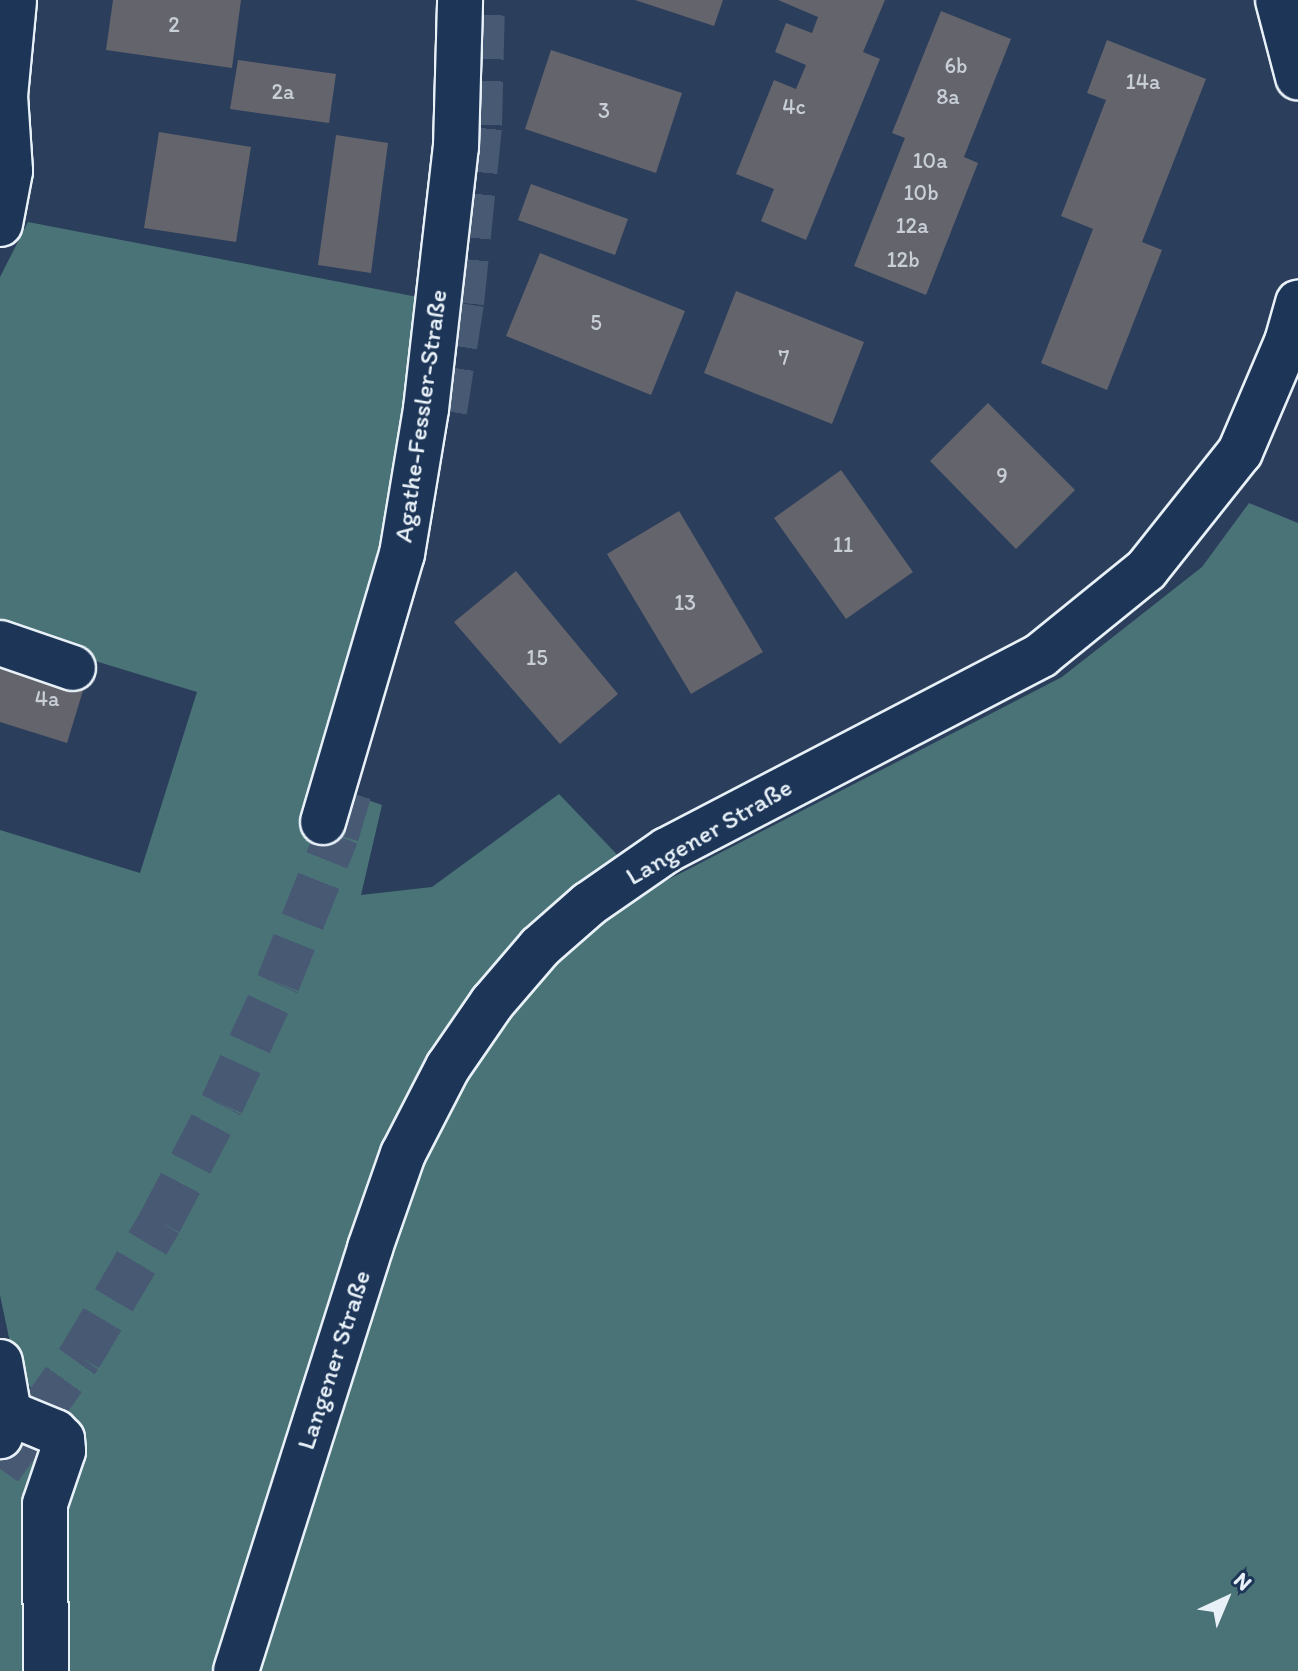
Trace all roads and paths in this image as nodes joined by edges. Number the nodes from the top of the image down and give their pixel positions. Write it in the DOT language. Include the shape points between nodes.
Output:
graph roads {
  1 [pos="14,0"];
  2 [pos="460,0"];
  3 [pos="1278,0"];
  4 [pos="1298,77"];
  5 [pos="0,224"];
  6 [pos="1298,303"];
  7 [pos="0,643"];
  8 [pos="73,668"];
  9 [pos="323,822"];
  10 [pos="0,1362"];
  11 [pos="5,1424"];
  12 [pos="46,1671"];
  13 [pos="236,1671"];
  1 -- 5 [label="main road" via="5,96 10,171"];
  2 -- 9 [label="main road, Agathe-Fessler-Straße" via="456,147 426,409 402,554"];
  3 -- 4 [label="main road"];
  6 -- 13 [label="main road, Langener Straße" via="1240,452 1146,570 1041,655 667,850 569,921 492,1003 448,1067 403,1154"];
  7 -- 8 [label="main road"];
  10 -- 11 [label="main road"];
  11 -- 12 [label="main road" via="55,1432 62,1439 63,1451 45,1504"];
}
